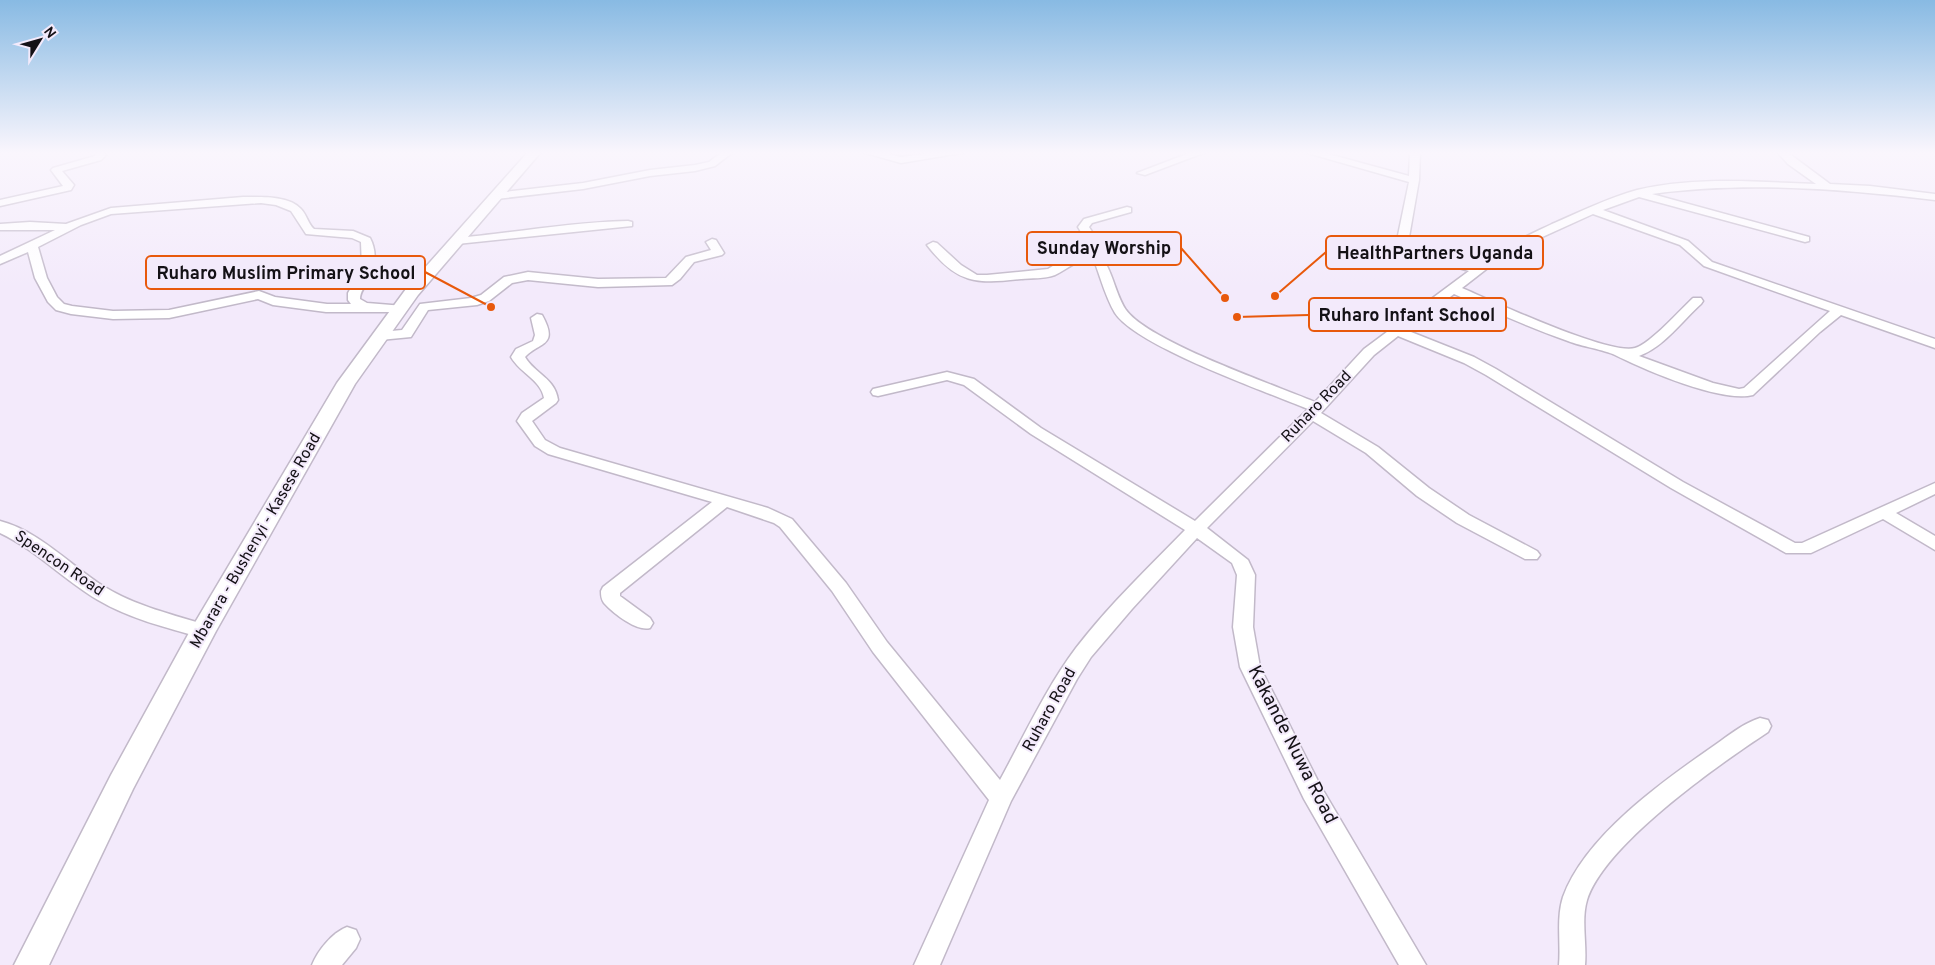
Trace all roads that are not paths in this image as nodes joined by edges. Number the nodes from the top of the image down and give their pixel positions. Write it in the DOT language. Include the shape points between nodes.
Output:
graph roads {
  1 [pos="26,197"];
  2 [pos="495,197"];
  3 [pos="1411,197"];
  4 [pos="1630,197"];
  5 [pos="1650,197"];
  6 [pos="0,203"];
  7 [pos="1127,210"];
  8 [pos="1593,210"];
  9 [pos="628,224"];
  10 [pos="3,225"];
  11 [pos="68,227"];
  12 [pos="1805,239"];
  13 [pos="457,240"];
  14 [pos="712,242"];
  15 [pos="932,244"];
  16 [pos="32,246"];
  17 [pos="1091,253"];
  18 [pos="0,260"];
  19 [pos="1476,270"];
  20 [pos="1454,288"];
  21 [pos="1697,301"];
  22 [pos="364,308"];
  23 [pos="400,309"];
  24 [pos="1839,310"];
  25 [pos="537,318"];
  26 [pos="1396,332"];
  27 [pos="380,336"];
  28 [pos="1935,344"];
  29 [pos="1612,351"];
  30 [pos="878,392"];
  31 [pos="1315,411"];
  32 [pos="1935,488"];
  33 [pos="724,501"];
  34 [pos="1883,512"];
  35 [pos="0,526"];
  36 [pos="1196,529"];
  37 [pos="1935,544"];
  38 [pos="1532,555"];
  39 [pos="643,623"];
  40 [pos="203,631"];
  41 [pos="1760,726"];
  42 [pos="1001,798"];
  43 [pos="347,939"];
  44 [pos="31,965"];
  45 [pos="325,965"];
  46 [pos="927,965"];
  47 [pos="1413,965"];
  48 [pos="1572,965"];
  1 -- 6 [label="street"];
  2 -- 13 [label="main road, Mbarara - Bushenyi - Kasese Road"];
  3 -- 19 [label="street" via="1402,245"];
  4 -- 8 [label="street, Ruharo Road"];
  5 -- 12 [label="street"];
  7 -- 17 [label="street" via="1084,224 1094,244"];
  8 -- 19 [label="street, Ruharo Road" via="1503,251"];
  8 -- 24 [label="street" via="1684,243 1702,261"];
  9 -- 13 [label="street"];
  10 -- 11 [label="street"];
  11 -- 16 [label="street"];
  11 -- 22 [label="street" via="102,213 116,211 234,201 290,205 296,208 310,232 348,233 366,240 370,257 368,272 354,293 354,300"];
  13 -- 23 [label="main road, Mbarara - Bushenyi - Kasese Road"];
  14 -- 27 [label="street" via="718,253 694,257 677,277 668,282 598,283 542,276 519,277 508,280 485,298 473,302 424,307 406,334"];
  15 -- 17 [label="street" via="957,268 974,278 987,279 1051,272 1071,258"];
  16 -- 18 [label="street"];
  16 -- 22 [label="street" via="52,299 60,307 71,310 168,314 259,295 273,301 326,308"];
  17 -- 31 [label="street" via="1100,262 1121,312 1146,333"];
  19 -- 20 [label="street, Ruharo Road"];
  20 -- 26 [label="street, Ruharo Road"];
  20 -- 29 [label="street" via="1547,328"];
  21 -- 29 [label="street" via="1647,347 1636,353"];
  22 -- 23 [label="street"];
  23 -- 27 [label="main road, Mbarara - Bushenyi - Kasese Road"];
  24 -- 28 [label="street"];
  24 -- 29 [label="street" via="1748,392 1740,395"];
  25 -- 33 [label="street" via="542,335 539,343 518,357 523,366 543,380 551,393 552,400 524,420 540,443 554,451 660,479"];
  26 -- 31 [label="street, Ruharo Road" via="1369,352"];
  26 -- 34 [label="street" via="1469,360 1491,372 1677,485 1792,549 1805,549"];
  27 -- 40 [label="main road, Mbarara - Bushenyi - Kasese Road" via="346,383"];
  30 -- 36 [label="street" via="947,376 969,382 1036,432"];
  31 -- 36 [label="street, Ruharo Road"];
  31 -- 38 [label="street" via="1463,519"];
  32 -- 34 [label="street"];
  33 -- 39 [label="street" via="610,591 611,599"];
  33 -- 42 [label="street" via="776,516 786,523 839,586 880,648"];
  34 -- 37 [label="street"];
  35 -- 40 [label="street, Spencon Road" via="33,544 97,592"];
  36 -- 42 [label="street, Ruharo Road" via="1084,652"];
  36 -- 47 [label="street, Kakande Nuwa Road" via="1228,551 1244,568 1243,627 1250,667 1312,792"];
  40 -- 44 [label="main road, Mbarara - Bushenyi - Kasese Road" via="121,784"];
  41 -- 48 [label="street" via="1711,758 1660,800 1596,862 1576,898 1572,917"];
  42 -- 46 [label="street, Ruharo Road"];
  43 -- 45 [label="street"];
}
